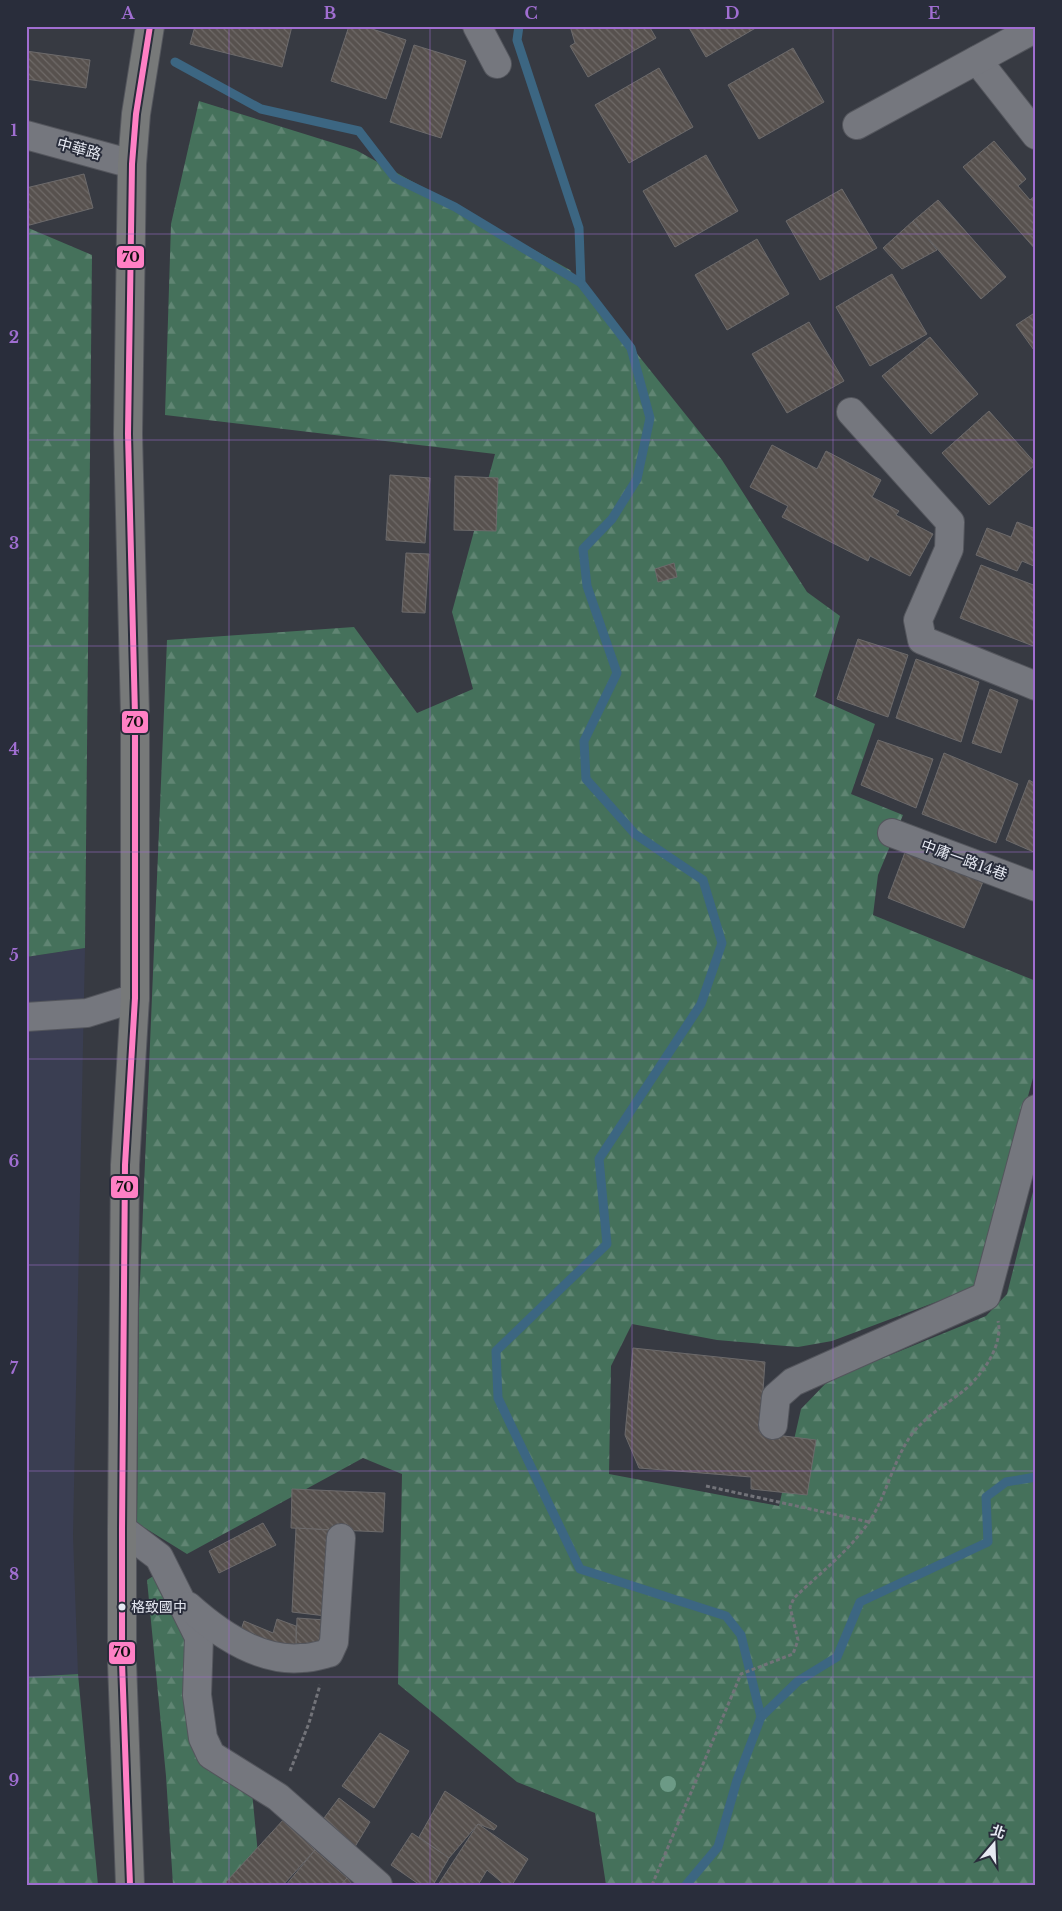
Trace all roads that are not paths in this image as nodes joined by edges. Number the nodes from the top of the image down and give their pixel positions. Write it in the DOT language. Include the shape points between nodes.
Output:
graph roads {
  1 [pos="150,26"];
  2 [pos="477,26"];
  3 [pos="1036,28"];
  4 [pos="977,60"];
  5 [pos="497,64"];
  6 [pos="857,125"];
  7 [pos="1036,135"];
  8 [pos="26,136"];
  9 [pos="132,164"];
  10 [pos="851,412"];
  11 [pos="1036,686"];
  12 [pos="892,833"];
  13 [pos="1036,887"];
  14 [pos="135,998"];
  15 [pos="26,1017"];
  16 [pos="1036,1109"];
  17 [pos="773,1425"];
  18 [pos="122,1529"];
  19 [pos="341,1538"];
  20 [pos="182,1600"];
  21 [pos="130,1885"];
  22 [pos="378,1885"];
  1 -- 9 [label="main road" via="136,114"];
  2 -- 5 [label="street"];
  3 -- 4 [label="street"];
  4 -- 6 [label="street"];
  4 -- 7 [label="street"];
  8 -- 9 [label="street, 中華路"];
  9 -- 14 [label="main road" via="128,434 135,715"];
  10 -- 11 [label="street" via="950,522 948,549 918,620 922,640"];
  12 -- 13 [label="street, 中庸一路14巷"];
  14 -- 15 [label="street" via="87,1013"];
  14 -- 18 [label="main road" via="125,1165"];
  16 -- 17 [label="street" via="986,1296 793,1382 776,1397"];
  18 -- 20 [label="street" via="159,1557"];
  18 -- 21 [label="main road" via="122,1662"];
  19 -- 20 [label="street" via="334,1642 329,1653 302,1658 278,1657 237,1642 208,1624"];
  20 -- 22 [label="street" via="199,1637 197,1695 203,1738 211,1755 278,1797"];
}
